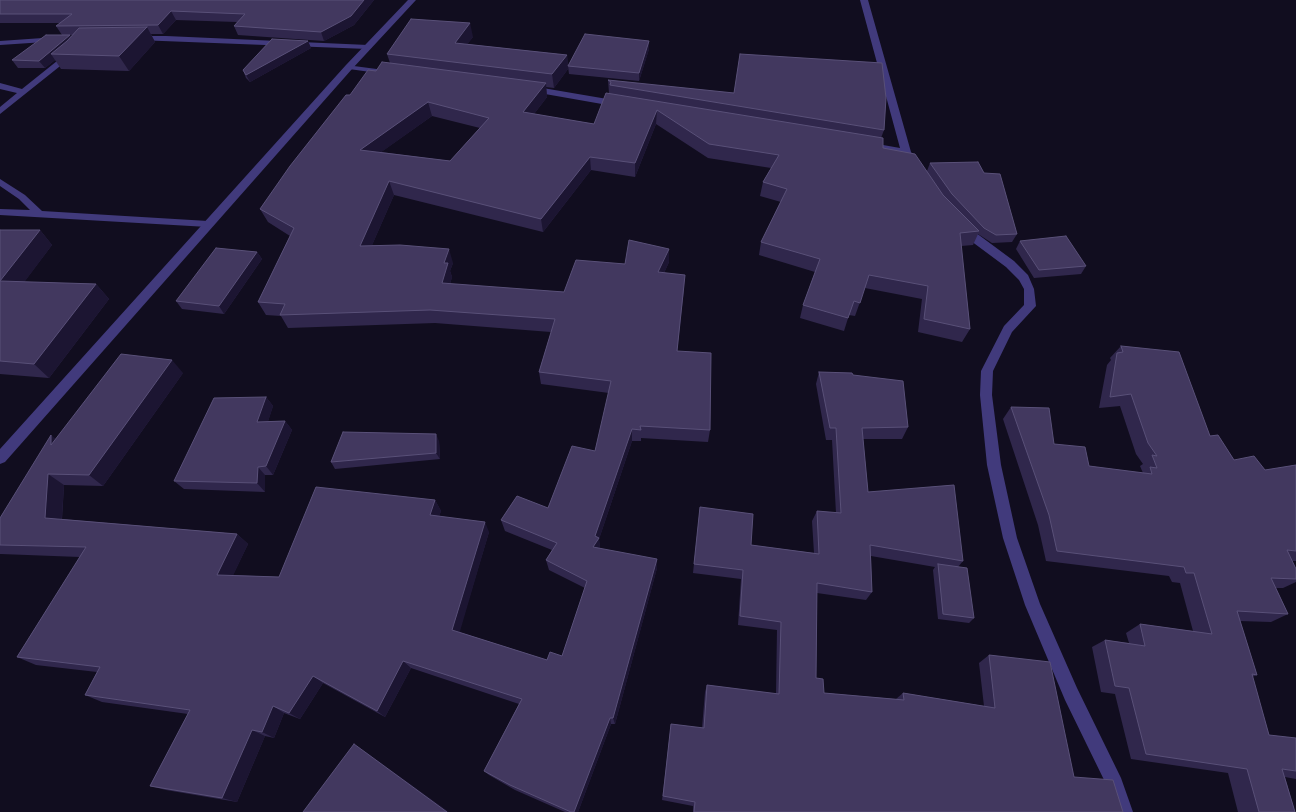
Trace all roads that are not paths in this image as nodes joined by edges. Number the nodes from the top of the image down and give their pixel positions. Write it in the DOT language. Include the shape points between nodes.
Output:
graph roads {
  1 [pos="412,0"];
  2 [pos="864,0"];
  3 [pos="130,38"];
  4 [pos="69,39"];
  5 [pos="0,43"];
  6 [pos="80,46"];
  7 [pos="368,47"];
  8 [pos="349,67"];
  9 [pos="406,74"];
  10 [pos="0,86"];
  11 [pos="521,88"];
  12 [pos="24,92"];
  13 [pos="628,106"];
  14 [pos="0,111"];
  15 [pos="858,143"];
  16 [pos="906,152"];
  17 [pos="925,181"];
  18 [pos="0,182"];
  19 [pos="0,212"];
  20 [pos="40,215"];
  21 [pos="956,218"];
  22 [pos="208,224"];
  23 [pos="0,458"];
  24 [pos="1124,812"];
  1 -- 7 [label="street"];
  2 -- 16 [label="street"];
  3 -- 7 [label="street"];
  4 -- 5 [label="street"];
  6 -- 12 [label="street"];
  7 -- 8 [label="street"];
  8 -- 9 [label="street"];
  8 -- 22 [label="street"];
  10 -- 12 [label="street"];
  11 -- 13 [label="street"];
  12 -- 14 [label="street"];
  15 -- 16 [label="street"];
  16 -- 17 [label="street"];
  18 -- 20 [label="street"];
  19 -- 20 [label="street"];
  20 -- 22 [label="street"];
  21 -- 24 [label="street" via="975,239 1010,264 1030,289 1030,306 1008,329 987,371 986,395 994,465 1010,538 1033,605 1071,694 1115,784"];
  22 -- 23 [label="street"];
}
